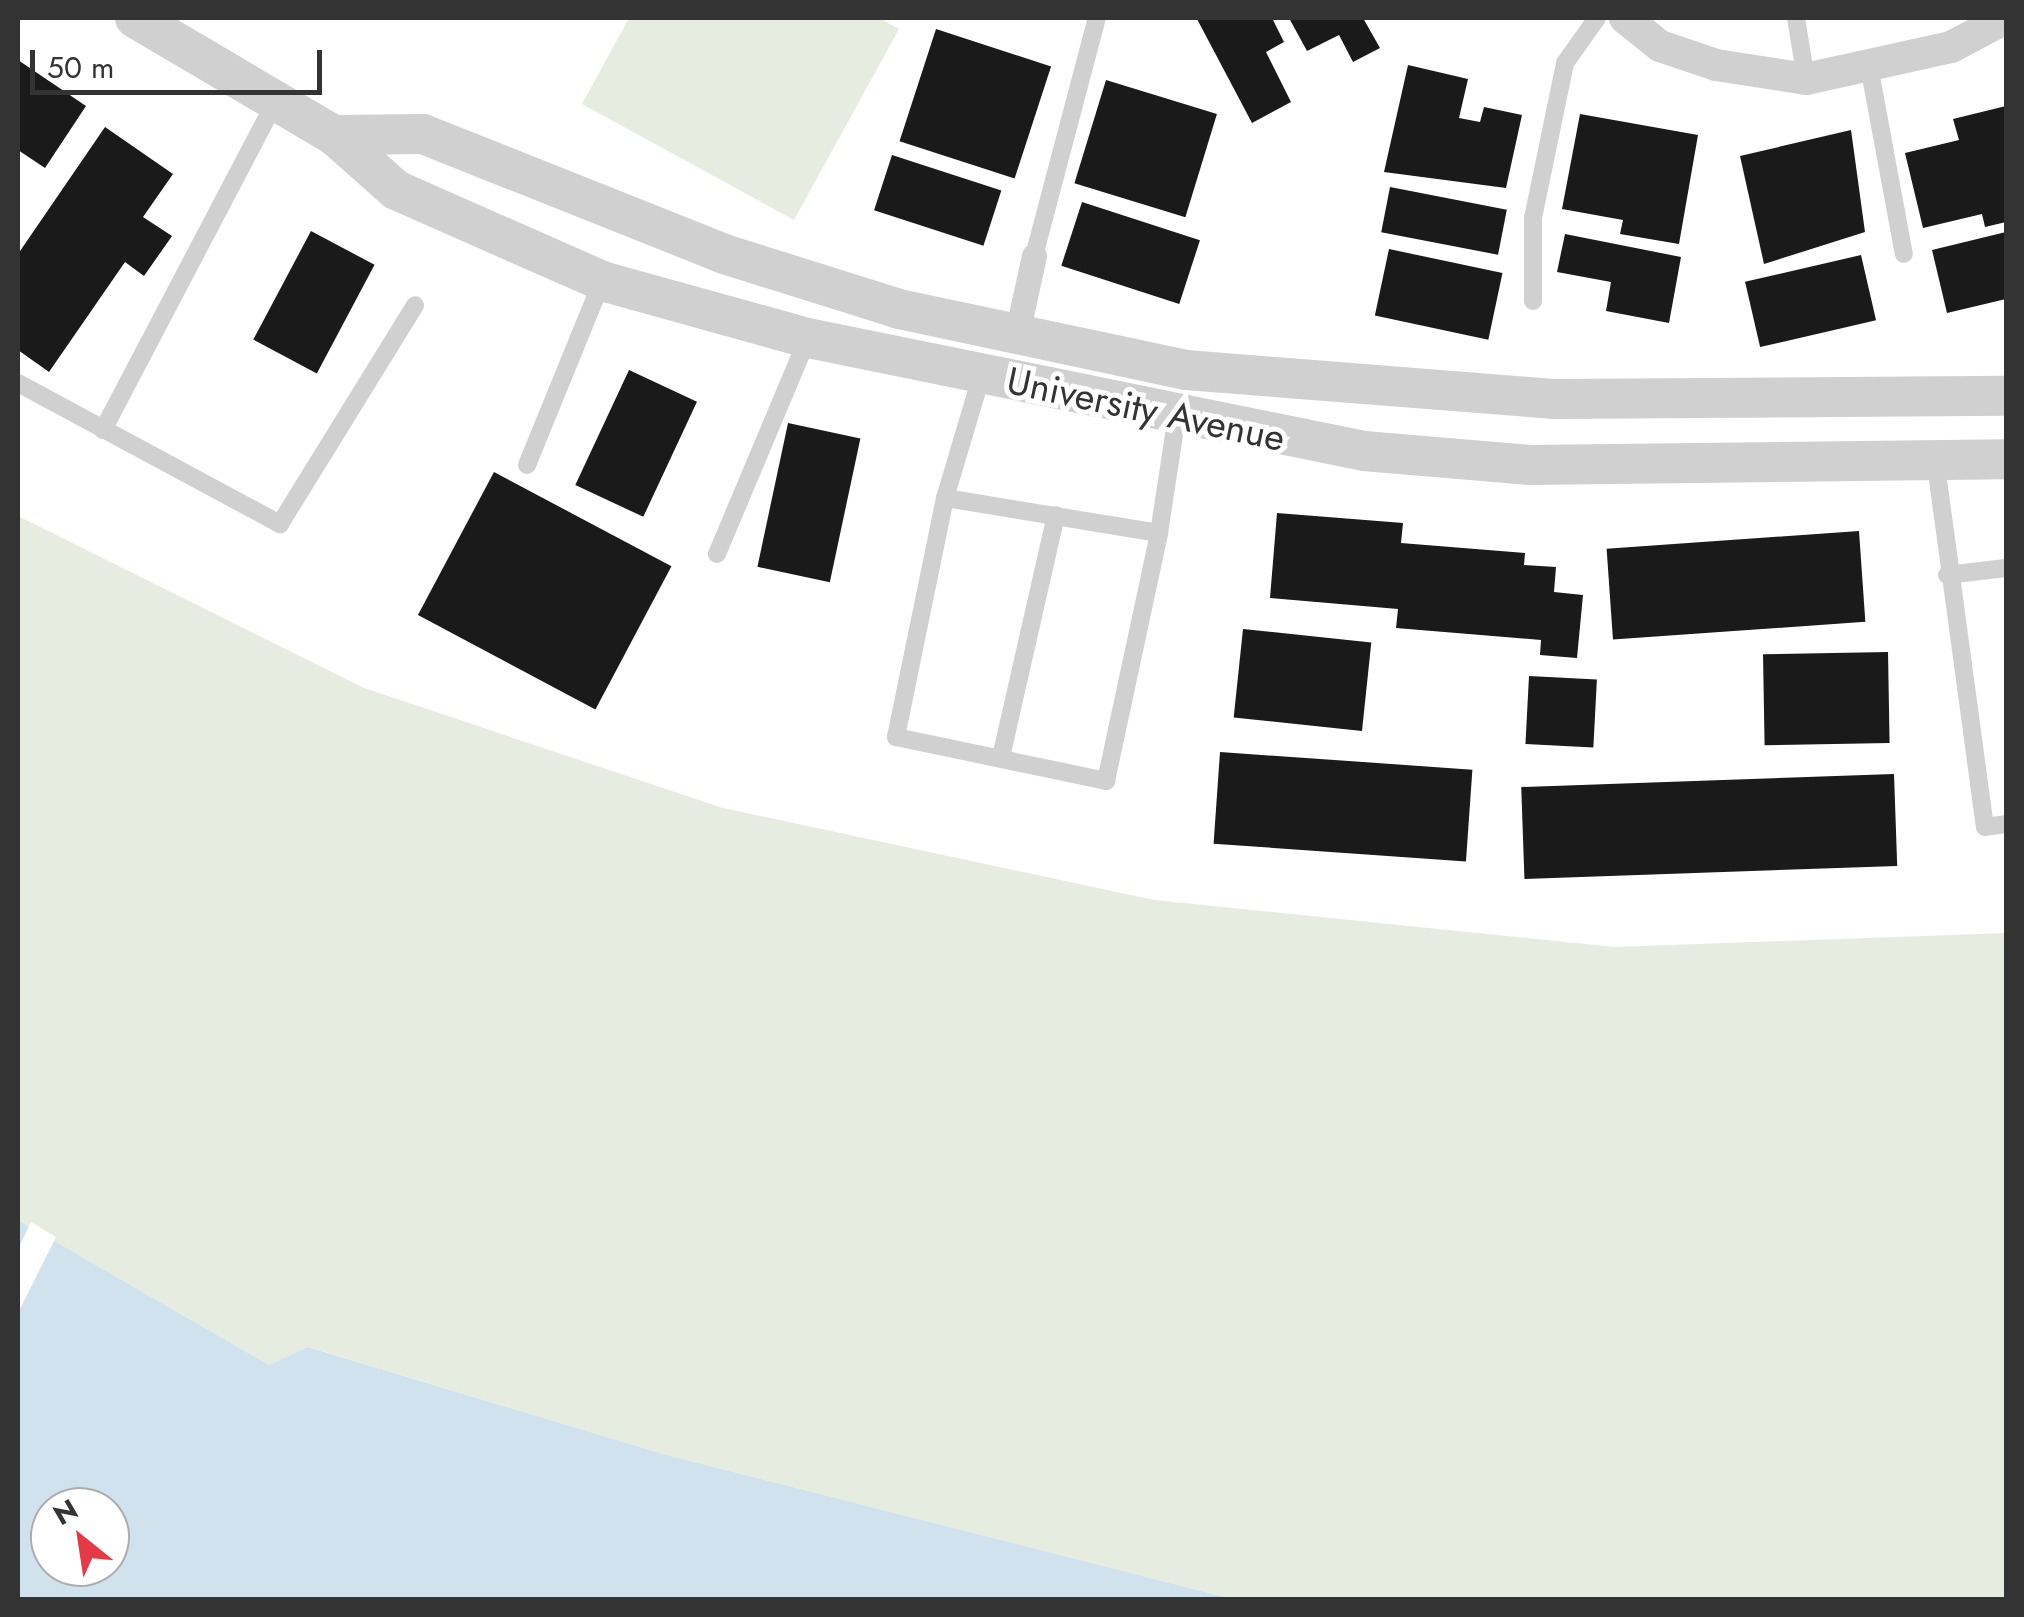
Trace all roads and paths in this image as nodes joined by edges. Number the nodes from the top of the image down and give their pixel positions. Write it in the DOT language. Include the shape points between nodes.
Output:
graph roads {
  1 [pos="135,18"];
  2 [pos="1097,18"];
  3 [pos="1598,18"];
  4 [pos="1625,18"];
  5 [pos="1796,18"];
  6 [pos="2006,18"];
  7 [pos="1869,66"];
  8 [pos="1806,79"];
  9 [pos="277,101"];
  10 [pos="334,136"];
  11 [pos="1904,254"];
  12 [pos="1034,256"];
  13 [pos="602,281"];
  14 [pos="1533,301"];
  15 [pos="415,305"];
  16 [pos="1017,333"];
  17 [pos="808,338"];
  18 [pos="1186,370"];
  19 [pos="982,374"];
  20 [pos="18,384"];
  21 [pos="2006,396"];
  22 [pos="1176,419"];
  23 [pos="103,430"];
  24 [pos="2006,459"];
  25 [pos="527,464"];
  26 [pos="1936,466"];
  27 [pos="945,498"];
  28 [pos="1056,515"];
  29 [pos="1158,532"];
  30 [pos="718,554"];
  31 [pos="2006,568"];
  32 [pos="1947,575"];
  33 [pos="1001,757"];
  34 [pos="2006,824"];
  1 -- 9 [label="street, University Avenue"];
  2 -- 12 [label="lane"];
  3 -- 14 [label="lane" via="1565,63 1533,218"];
  4 -- 8 [label="street" via="1660,46"];
  5 -- 8 [label="lane"];
  6 -- 7 [label="street" via="1951,47"];
  7 -- 8 [label="street"];
  7 -- 11 [label="lane"];
  9 -- 10 [label="street, University Avenue"];
  9 -- 23 [label="lane"];
  10 -- 13 [label="street, University Avenue" via="396,190"];
  10 -- 16 [label="street, University Avenue" via="423,134 724,254 899,310"];
  12 -- 16 [label="street"];
  13 -- 17 [label="street, University Avenue"];
  13 -- 25 [label="lane"];
  15 -- 23 [label="lane" via="280,524"];
  16 -- 18 [label="street, University Avenue"];
  17 -- 19 [label="street, University Avenue"];
  17 -- 30 [label="lane"];
  18 -- 21 [label="street, University Avenue" via="1552,400"];
  18 -- 22 [label="lane"];
  19 -- 22 [label="street, University Avenue"];
  19 -- 27 [label="lane"];
  20 -- 23 [label="lane"];
  22 -- 26 [label="street, University Avenue" via="1364,451 1528,465"];
  22 -- 29 [label="lane"];
  24 -- 26 [label="street, University Avenue"];
  26 -- 32 [label="lane"];
  27 -- 28 [label="lane"];
  27 -- 33 [label="lane" via="896,737"];
  28 -- 29 [label="lane"];
  28 -- 33 [label="lane"];
  29 -- 33 [label="lane" via="1106,781"];
  31 -- 32 [label="lane"];
  32 -- 34 [label="lane" via="1985,828"];
}
